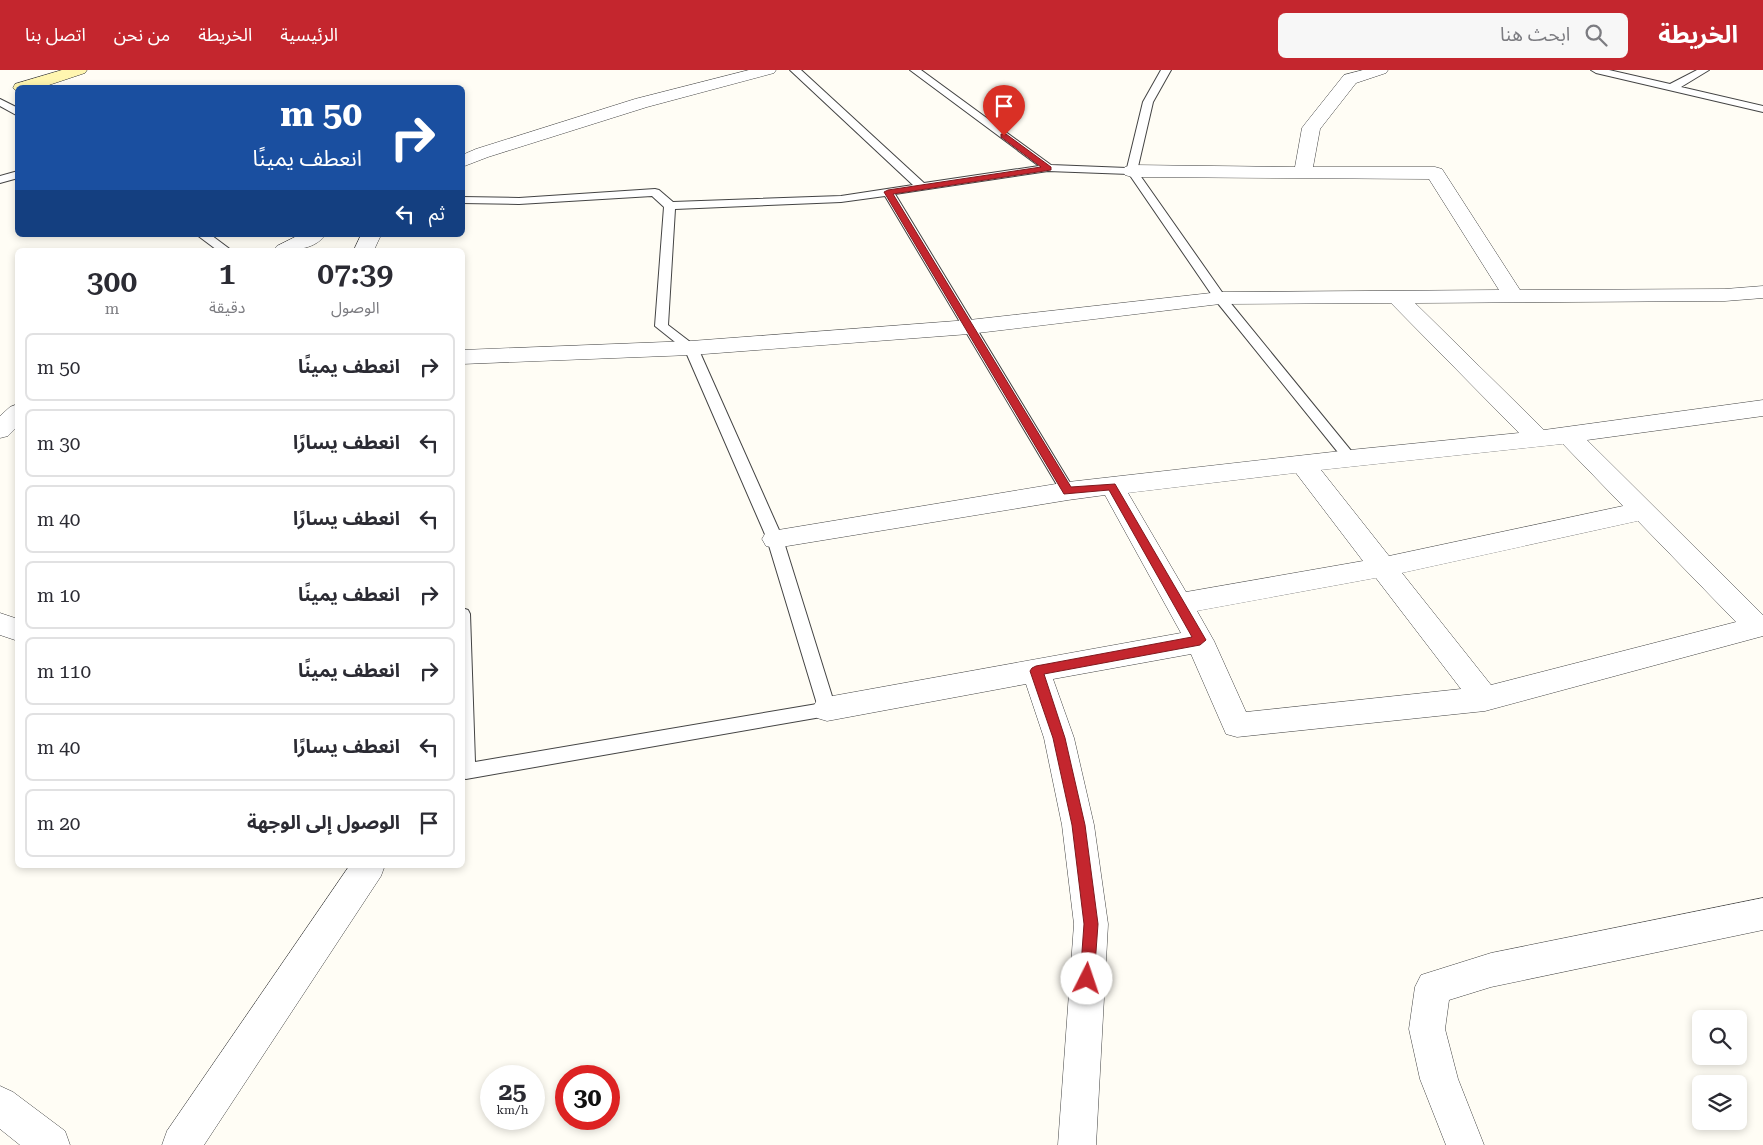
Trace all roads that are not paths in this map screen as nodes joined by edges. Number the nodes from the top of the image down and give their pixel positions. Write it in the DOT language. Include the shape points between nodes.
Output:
graph roads {
  1 [pos="80,70"];
  2 [pos="768,70"];
  3 [pos="795,70"];
  4 [pos="915,70"];
  5 [pos="1166,70"];
  6 [pos="1380,70"];
  7 [pos="1596,70"];
  8 [pos="1704,70"];
  9 [pos="31,85"];
  10 [pos="1673,87"];
  11 [pos="15,90"];
  12 [pos="0,94"];
  13 [pos="0,102"];
  14 [pos="1763,109"];
  15 [pos="15,111"];
  16 [pos="465,160"];
  17 [pos="1048,168"];
  18 [pos="1132,171"];
  19 [pos="1302,172"];
  20 [pos="15,175"];
  21 [pos="0,180"];
  22 [pos="922,187"];
  23 [pos="888,192"];
  24 [pos="465,200"];
  25 [pos="670,206"];
  26 [pos="206,237"];
  27 [pos="311,237"];
  28 [pos="222,248"];
  29 [pos="288,248"];
  30 [pos="1763,292"];
  31 [pos="1397,297"];
  32 [pos="1514,297"];
  33 [pos="1220,298"];
  34 [pos="969,327"];
  35 [pos="691,348"];
  36 [pos="465,357"];
  37 [pos="1763,408"];
  38 [pos="15,415"];
  39 [pos="0,430"];
  40 [pos="1568,435"];
  41 [pos="1539,440"];
  42 [pos="1350,458"];
  43 [pos="1303,464"];
  44 [pos="1112,486"];
  45 [pos="1068,491"];
  46 [pos="1643,511"];
  47 [pos="775,539"];
  48 [pos="1383,567"];
  49 [pos="1180,604"];
  50 [pos="0,624"];
  51 [pos="15,629"];
  52 [pos="1200,640"];
  53 [pos="1036,671"];
  54 [pos="1485,699"];
  55 [pos="827,709"];
  56 [pos="465,771"];
  57 [pos="367,868"];
  58 [pos="1763,914"];
  59 [pos="0,1105"];
  60 [pos="51,1145"];
  61 [pos="181,1145"];
  62 [pos="1077,1145"];
  63 [pos="1465,1145"];
  1 -- 9 [label="main road"];
  2 -- 16 [label="street" via="642,103 482,152"];
  3 -- 22 [label="lane"];
  4 -- 17 [label="lane"];
  5 -- 18 [label="lane" via="1148,102"];
  6 -- 19 [label="street" via="1350,79 1311,128"];
  7 -- 10 [label="lane"];
  8 -- 10 [label="lane"];
  10 -- 14 [label="lane"];
  11 -- 12 [label="main road"];
  13 -- 15 [label="lane"];
  17 -- 18 [label="lane"];
  17 -- 22 [label="lane"];
  18 -- 19 [label="street"];
  18 -- 33 [label="lane"];
  19 -- 32 [label="street" via="1435,173"];
  20 -- 21 [label="lane"];
  22 -- 23 [label="lane"];
  23 -- 25 [label="lane" via="841,199"];
  23 -- 34 [label="lane"];
  24 -- 25 [label="lane" via="519,201 655,192"];
  25 -- 35 [label="lane" via="661,326"];
  26 -- 28 [label="lane"];
  27 -- 29 [label="street"];
  30 -- 32 [label="street" via="1725,296"];
  31 -- 32 [label="street"];
  31 -- 33 [label="street"];
  31 -- 41 [label="street"];
  33 -- 34 [label="street"];
  33 -- 42 [label="lane"];
  34 -- 35 [label="street"];
  34 -- 45 [label="lane"];
  35 -- 36 [label="street"];
  35 -- 47 [label="lane"];
  37 -- 40 [label="street"];
  38 -- 39 [label="street"];
  40 -- 41 [label="street"];
  40 -- 46 [label="street"];
  41 -- 42 [label="street"];
  42 -- 43 [label="street"];
  43 -- 44 [label="street"];
  43 -- 48 [label="street"];
  44 -- 45 [label="street"];
  44 -- 49 [label="street"];
  45 -- 47 [label="street"];
  46 -- 48 [label="street"];
  46 -- 54 [label="street" via="1758,627"];
  47 -- 55 [label="lane"];
  48 -- 49 [label="street"];
  48 -- 54 [label="street"];
  49 -- 52 [label="street"];
  50 -- 51 [label="street"];
  52 -- 53 [label="street"];
  52 -- 54 [label="street" via="1237,725"];
  53 -- 55 [label="street"];
  53 -- 62 [label="street" via="1059,738 1078,825 1091,924"];
  55 -- 56 [label="lane"];
  57 -- 61 [label="street"];
  58 -- 63 [label="street" via="1490,970 1433,987 1428,1029 1439,1079"];
  59 -- 60 [label="street"];
}
